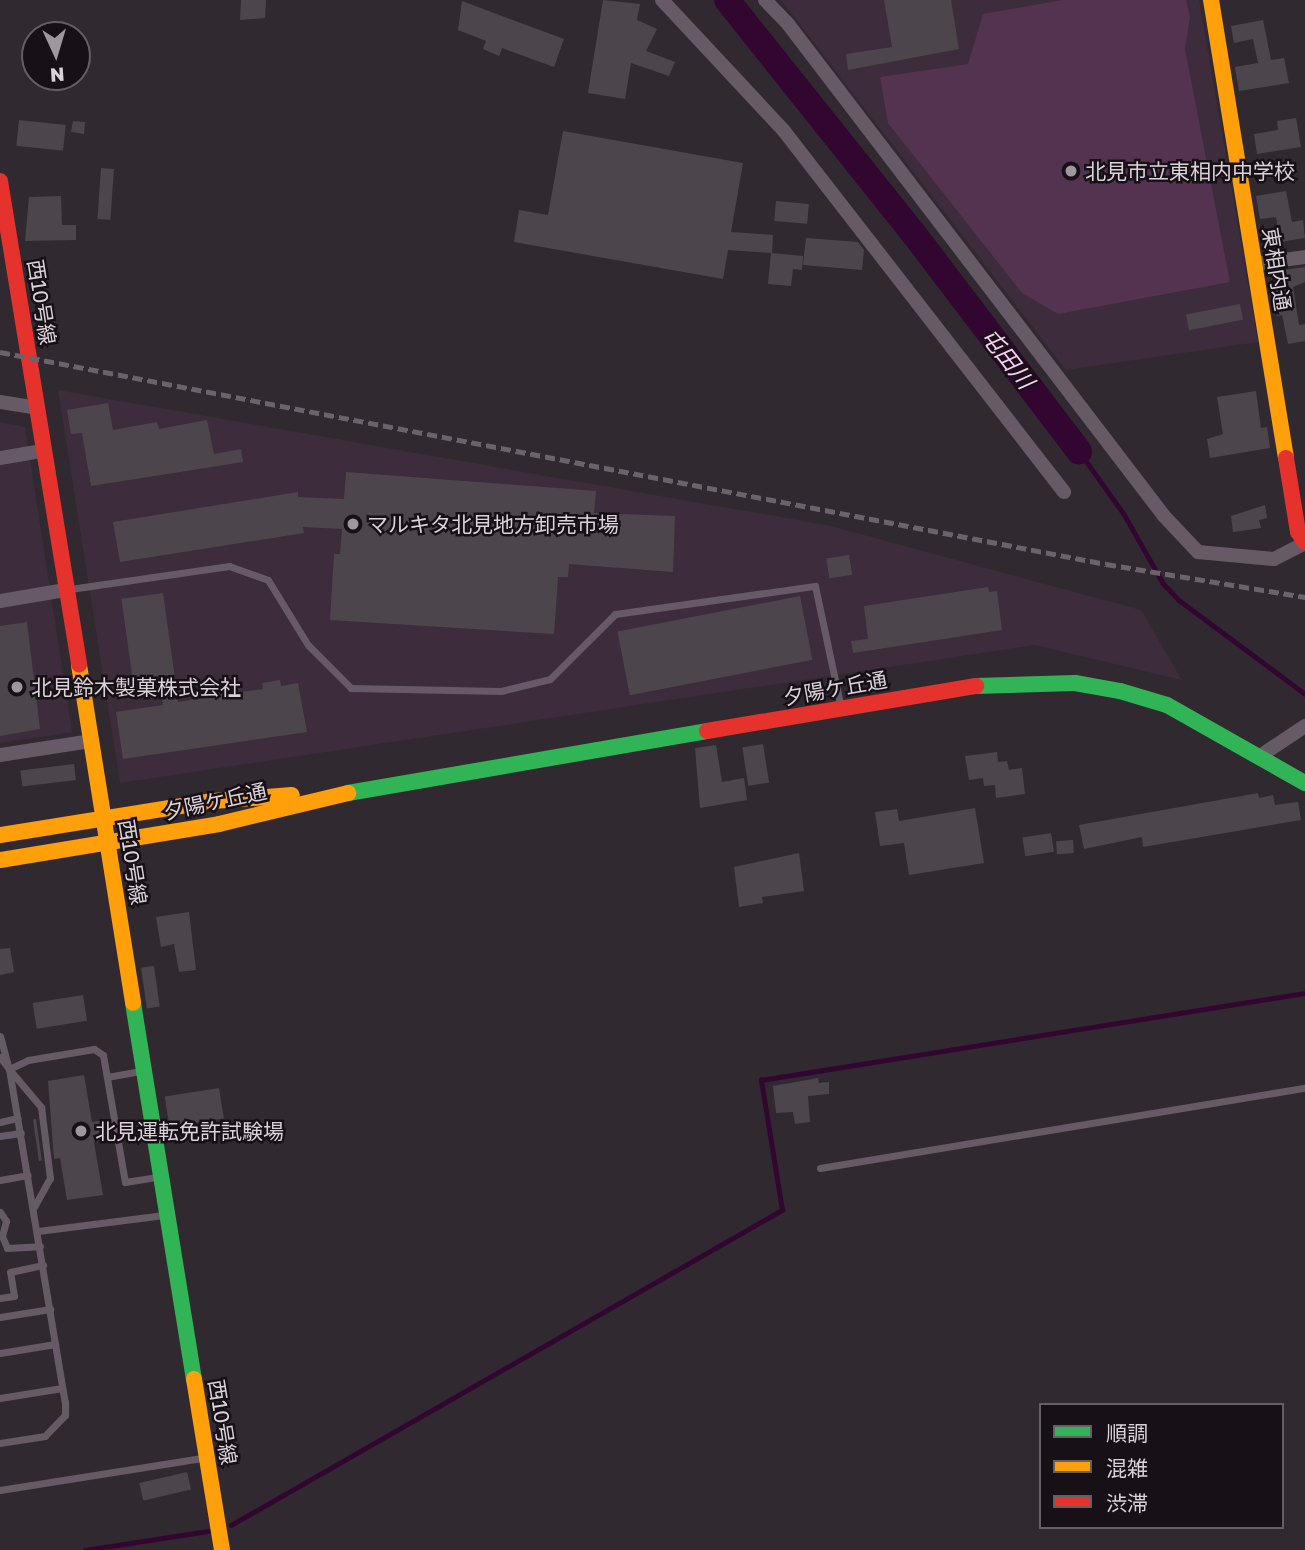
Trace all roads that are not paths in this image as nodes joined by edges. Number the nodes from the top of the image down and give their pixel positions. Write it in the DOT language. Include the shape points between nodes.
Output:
graph roads {
  1 [pos="647,0"];
  2 [pos="765,0"];
  3 [pos="1211,0"];
  4 [pos="667,6"];
  5 [pos="0,181"];
  6 [pos="1305,257"];
  7 [pos="7,258"];
  8 [pos="1254,264"];
  9 [pos="0,402"];
  10 [pos="36,408"];
  11 [pos="42,451"];
  12 [pos="0,458"];
  13 [pos="1065,492"];
  14 [pos="1305,543"];
  15 [pos="65,590"];
  16 [pos="0,601"];
  17 [pos="841,709"];
  18 [pos="1305,726"];
  19 [pos="92,741"];
  20 [pos="0,755"];
  21 [pos="1260,756"];
  22 [pos="1305,783"];
  23 [pos="354,791"];
  24 [pos="105,818"];
  25 [pos="0,835"];
  26 [pos="108,842"];
  27 [pos="0,860"];
  28 [pos="0,1036"];
  29 [pos="0,1057"];
  30 [pos="9,1069"];
  31 [pos="145,1070"];
  32 [pos="107,1077"];
  33 [pos="1305,1088"];
  34 [pos="18,1118"];
  35 [pos="0,1122"];
  36 [pos="21,1133"];
  37 [pos="0,1136"];
  38 [pos="820,1168"];
  39 [pos="28,1175"];
  40 [pos="162,1176"];
  41 [pos="0,1180"];
  42 [pos="34,1208"];
  43 [pos="0,1212"];
  44 [pos="168,1214"];
  45 [pos="38,1231"];
  46 [pos="40,1246"];
  47 [pos="43,1265"];
  48 [pos="0,1298"];
  49 [pos="50,1309"];
  50 [pos="17,1314"];
  51 [pos="0,1317"];
  52 [pos="19,1325"];
  53 [pos="55,1344"];
  54 [pos="0,1353"];
  55 [pos="62,1388"];
  56 [pos="0,1398"];
  57 [pos="0,1443"];
  58 [pos="207,1457"];
  59 [pos="0,1490"];
  60 [pos="222,1550"];
  1 -- 4 [label="street"];
  2 -- 14 [label="street" via="788,24 1164,516 1198,552 1274,559"];
  3 -- 8 [label="street, 東相内通"];
  4 -- 13 [label="street" via="784,131"];
  5 -- 7 [label="street, 西10号線"];
  6 -- 8 [label="street"];
  7 -- 10 [label="street, 西10号線"];
  8 -- 14 [label="street, 東相内通" via="1298,532"];
  9 -- 10 [label="street"];
  10 -- 11 [label="street, 西10号線"];
  11 -- 12 [label="street"];
  11 -- 15 [label="street, 西10号線"];
  15 -- 16 [label="street"];
  15 -- 17 [label="lane" via="229,566 268,580 309,645 351,688 501,691 550,679 615,614 815,586"];
  15 -- 19 [label="street, 西10号線"];
  17 -- 21 [label="street, 夕陽ケ丘通" via="987,684 1075,683 1167,705"];
  17 -- 23 [label="street, 夕陽ケ丘通"];
  18 -- 21 [label="street"];
  19 -- 20 [label="street"];
  19 -- 24 [label="street, 西10号線"];
  21 -- 22 [label="street, 夕陽ケ丘通"];
  23 -- 24 [label="street, 夕陽ケ丘通" via="213,801"];
  23 -- 26 [label="street, 夕陽ケ丘通" via="219,824"];
  24 -- 25 [label="street, 夕陽ケ丘通"];
  24 -- 26 [label="street, 西10号線"];
  26 -- 27 [label="street, 夕陽ケ丘通"];
  26 -- 31 [label="street, 西10号線"];
  28 -- 30 [label="lane"];
  29 -- 30 [label="lane"];
  30 -- 32 [label="lane" via="27,1060 94,1049 103,1055"];
  30 -- 34 [label="lane"];
  30 -- 42 [label="lane" via="41,1107 50,1178"];
  31 -- 32 [label="lane"];
  31 -- 40 [label="street, 西10号線"];
  32 -- 40 [label="lane" via="125,1182"];
  33 -- 38 [label="lane"];
  34 -- 35 [label="lane"];
  34 -- 36 [label="lane"];
  36 -- 37 [label="lane"];
  36 -- 39 [label="lane"];
  39 -- 41 [label="lane"];
  39 -- 42 [label="lane"];
  40 -- 44 [label="street, 西10号線"];
  42 -- 45 [label="lane"];
  43 -- 46 [label="lane" via="6,1221 2,1236 7,1248"];
  44 -- 45 [label="lane"];
  44 -- 58 [label="street, 西10号線"];
  45 -- 46 [label="lane"];
  46 -- 47 [label="lane"];
  47 -- 48 [label="lane" via="10,1272 14,1296"];
  47 -- 49 [label="lane"];
  49 -- 50 [label="lane"];
  49 -- 53 [label="lane"];
  50 -- 51 [label="lane"];
  50 -- 52 [label="lane"];
  53 -- 54 [label="lane"];
  53 -- 55 [label="lane"];
  55 -- 56 [label="lane"];
  55 -- 57 [label="lane" via="65,1415 58,1425 45,1436"];
  58 -- 59 [label="lane"];
  58 -- 60 [label="street, 西10号線"];
}
